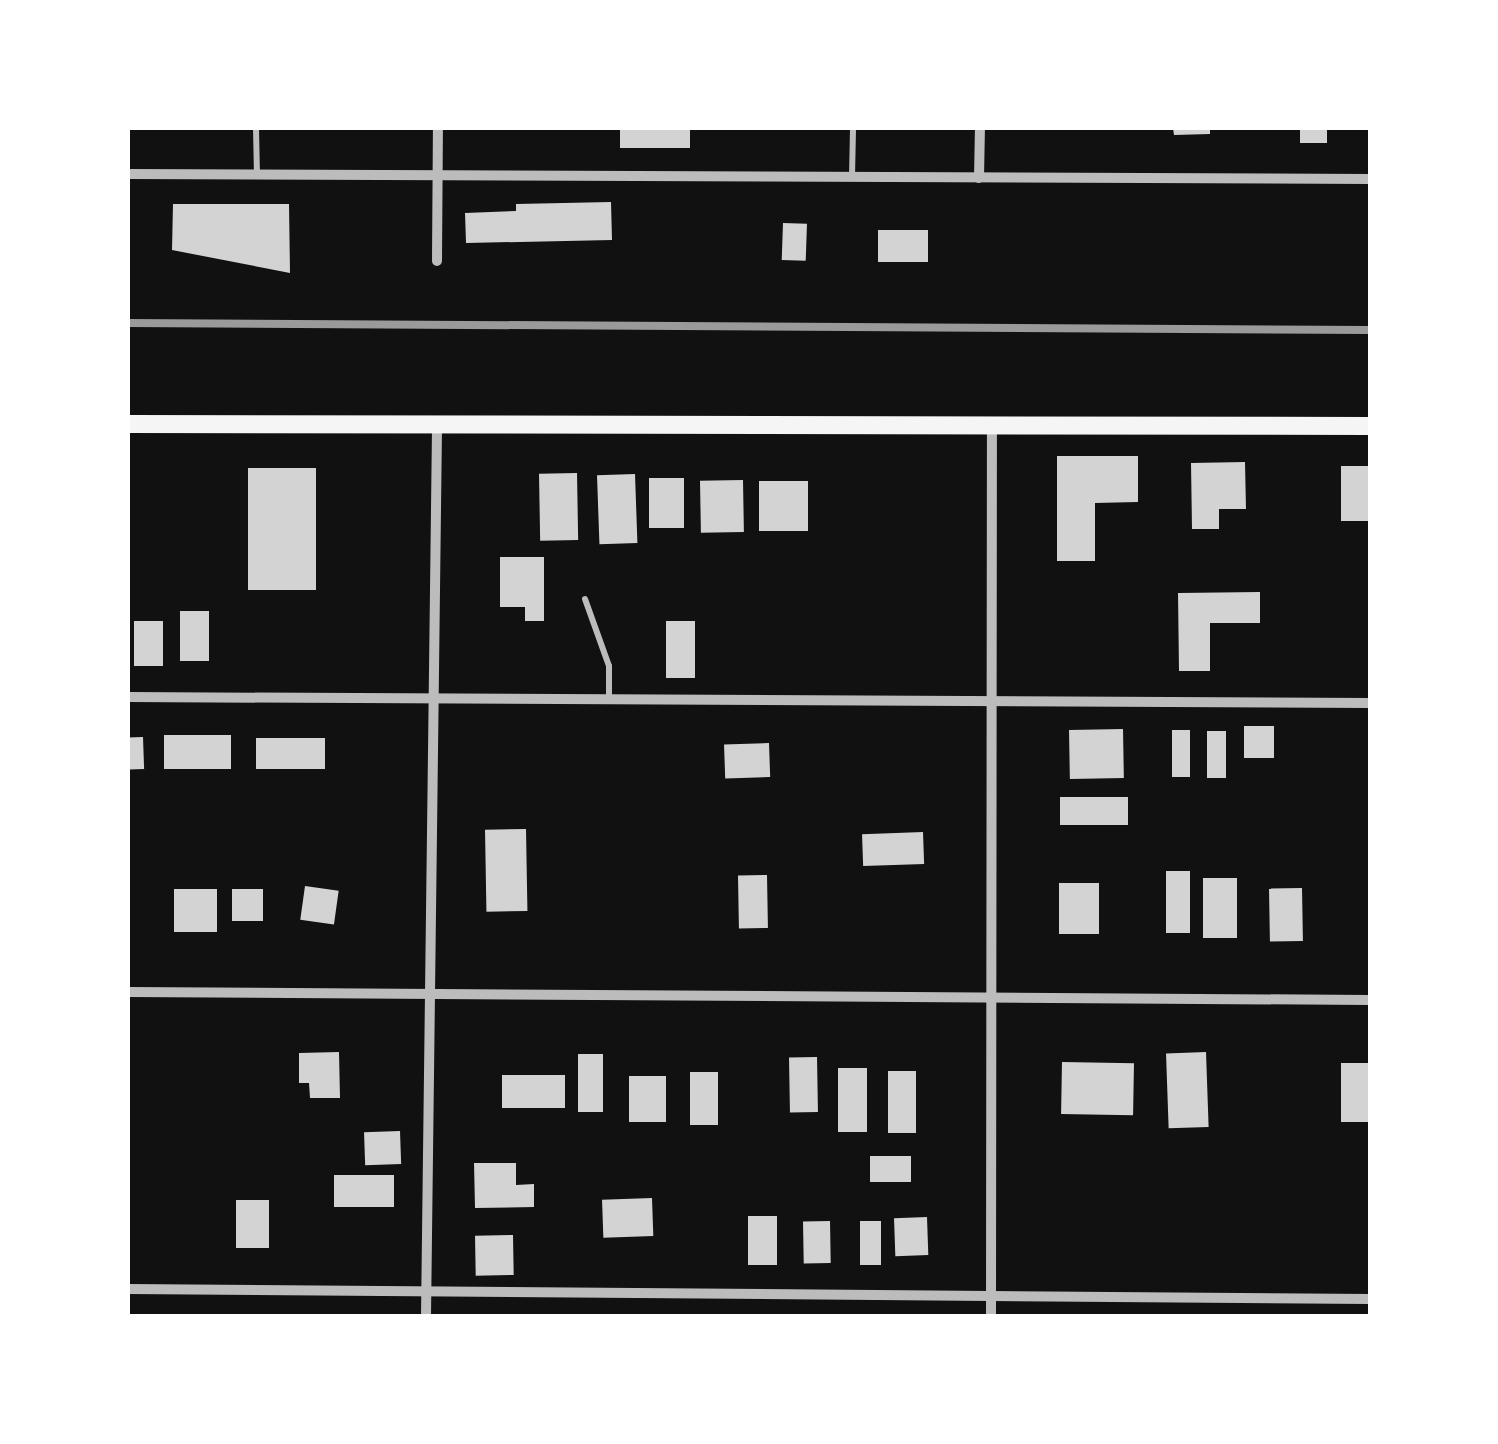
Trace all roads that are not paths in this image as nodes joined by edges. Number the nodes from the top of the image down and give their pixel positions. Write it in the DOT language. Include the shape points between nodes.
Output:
graph roads {
  1 [pos="256,128"];
  2 [pos="438,128"];
  3 [pos="853,128"];
  4 [pos="980,128"];
  5 [pos="438,173"];
  6 [pos="128,174"];
  7 [pos="257,174"];
  8 [pos="852,177"];
  9 [pos="979,178"];
  10 [pos="1370,179"];
  11 [pos="437,261"];
  12 [pos="128,424"];
  13 [pos="992,424"];
  14 [pos="437,425"];
  15 [pos="1370,426"];
  16 [pos="585,599"];
  17 [pos="128,698"];
  18 [pos="435,698"];
  19 [pos="610,699"];
  20 [pos="991,700"];
  21 [pos="1370,702"];
  22 [pos="128,992"];
  23 [pos="429,995"];
  24 [pos="989,996"];
  25 [pos="1370,1000"];
  26 [pos="128,1289"];
  27 [pos="426,1292"];
  28 [pos="991,1299"];
  29 [pos="1370,1299"];
  30 [pos="426,1316"];
  31 [pos="991,1316"];
  1 -- 7 [label="lane"];
  2 -- 5 [label="street"];
  3 -- 8 [label="lane"];
  4 -- 9 [label="street"];
  5 -- 7 [label="street"];
  5 -- 8 [label="street"];
  5 -- 11 [label="street"];
  6 -- 7 [label="street"];
  8 -- 9 [label="street"];
  9 -- 10 [label="street"];
  12 -- 14 [label="main road"];
  13 -- 14 [label="main road"];
  13 -- 15 [label="main road"];
  13 -- 20 [label="street"];
  14 -- 18 [label="street"];
  16 -- 19 [label="lane" via="608,666"];
  17 -- 18 [label="street"];
  18 -- 19 [label="street"];
  18 -- 23 [label="street"];
  19 -- 20 [label="street"];
  20 -- 21 [label="street"];
  20 -- 24 [label="street"];
  22 -- 23 [label="street"];
  23 -- 24 [label="street"];
  23 -- 27 [label="street"];
  24 -- 25 [label="street"];
  24 -- 28 [label="street"];
  26 -- 27 [label="street"];
  27 -- 28 [label="street"];
  27 -- 30 [label="street"];
  28 -- 29 [label="street"];
  28 -- 31 [label="street"];
}
